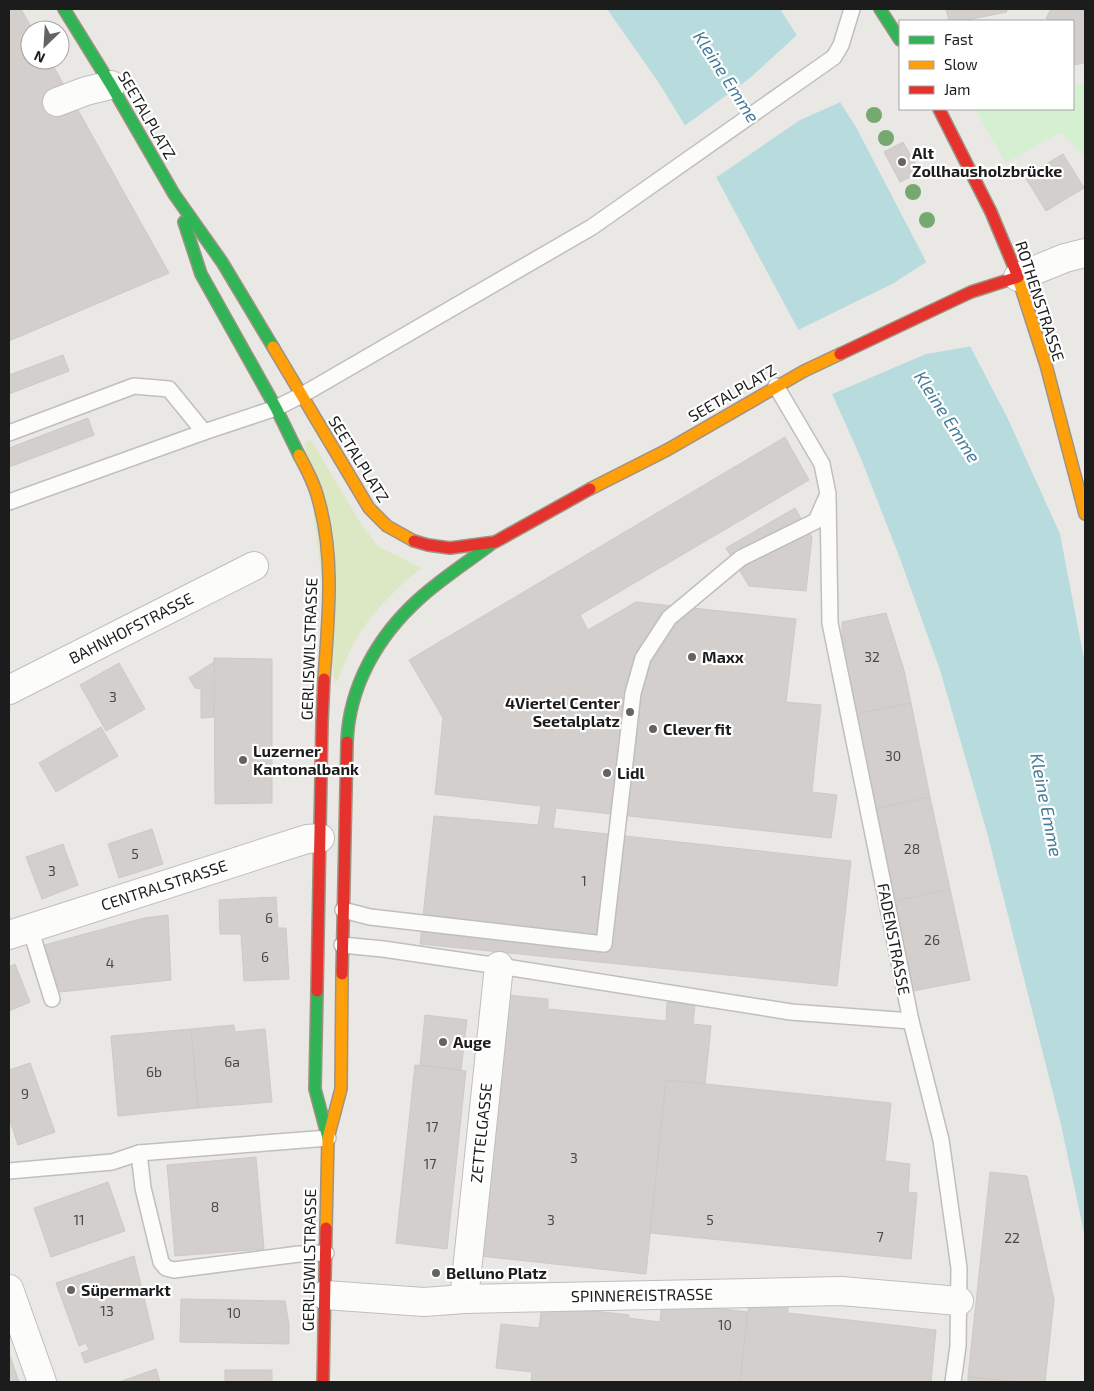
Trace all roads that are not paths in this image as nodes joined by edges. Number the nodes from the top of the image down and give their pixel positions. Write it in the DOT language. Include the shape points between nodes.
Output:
graph roads {
  1 [pos="64,9"];
  2 [pos="852,9"];
  3 [pos="880,9"];
  4 [pos="899,38"];
  5 [pos="111,85"];
  6 [pos="57,102"];
  7 [pos="940,110"];
  8 [pos="174,194"];
  9 [pos="1085,253"];
  10 [pos="1018,277"];
  11 [pos="776,386"];
  12 [pos="302,395"];
  13 [pos="276,408"];
  14 [pos="204,432"];
  15 [pos="9,433"];
  16 [pos="828,494"];
  17 [pos="9,502"];
  18 [pos="1085,514"];
  19 [pos="495,542"];
  20 [pos="254,566"];
  21 [pos="9,690"];
  22 [pos="320,838"];
  23 [pos="343,910"];
  24 [pos="19,932"];
  25 [pos="342,945"];
  26 [pos="499,966"];
  27 [pos="52,999"];
  28 [pos="911,1022"];
  29 [pos="328,1138"];
  30 [pos="139,1152"];
  31 [pos="9,1172"];
  32 [pos="326,1252"];
  33 [pos="9,1289"];
  34 [pos="325,1295"];
  35 [pos="464,1299"];
  36 [pos="959,1301"];
  37 [pos="42,1382"];
  38 [pos="323,1382"];
  39 [pos="953,1382"];
  1 -- 5 [label="main road, SEETALPLATZ"];
  2 -- 12 [label="lane" via="834,58 689,160 592,227"];
  3 -- 4 [label="main road"];
  5 -- 6 [label="street"];
  5 -- 8 [label="main road, SEETALPLATZ"];
  7 -- 10 [label="main road, ROTHENSTRASSE" via="989,205"];
  8 -- 12 [label="main road, SEETALPLATZ" via="222,262"];
  8 -- 13 [label="main road, GERLISWILSTRASSE" via="201,274"];
  9 -- 10 [label="street"];
  10 -- 11 [label="main road, SEETALPLATZ" via="971,292"];
  10 -- 18 [label="main road, ROTHENSTRASSE"];
  11 -- 16 [label="lane, FADENSTRASSE" via="822,464"];
  11 -- 19 [label="main road, SEETALPLATZ" via="667,450"];
  12 -- 13 [label="lane"];
  12 -- 19 [label="main road, SEETALPLATZ" via="356,488 369,508 387,526 405,537 433,546 461,547"];
  13 -- 14 [label="lane"];
  13 -- 22 [label="main road, GERLISWILSTRASSE" via="310,477 326,536 329,601"];
  14 -- 15 [label="lane" via="169,389 134,386"];
  14 -- 17 [label="lane"];
  16 -- 23 [label="lane" via="816,521 741,558 669,618 643,658 633,693 604,944 370,917"];
  16 -- 28 [label="lane, FADENSTRASSE" via="830,623"];
  19 -- 23 [label="main road, GERLISWILSTRASSE" via="435,586 404,614 380,644 360,680 350,710 347,734"];
  20 -- 21 [label="street, BAHNHOFSTRASSE"];
  22 -- 24 [label="street, CENTRALSTRASSE" via="307,839"];
  22 -- 29 [label="main road, GERLISWILSTRASSE" via="315,1089"];
  23 -- 25 [label="main road, GERLISWILSTRASSE"];
  24 -- 27 [label="lane"];
  25 -- 26 [label="lane"];
  25 -- 29 [label="main road, GERLISWILSTRASSE" via="341,1089"];
  26 -- 28 [label="lane" via="791,1012"];
  26 -- 35 [label="street, ZETTELGASSE"];
  28 -- 36 [label="lane, FADENSTRASSE" via="941,1140 959,1268"];
  29 -- 30 [label="lane"];
  29 -- 32 [label="main road, GERLISWILSTRASSE"];
  30 -- 31 [label="lane" via="112,1162"];
  30 -- 32 [label="lane" via="143,1188 161,1262 166,1268 174,1270"];
  32 -- 34 [label="main road, GERLISWILSTRASSE"];
  33 -- 37 [label="street"];
  34 -- 35 [label="street, SPINNEREISTRASSE" via="424,1302"];
  34 -- 38 [label="main road, GERLISWILSTRASSE"];
  35 -- 36 [label="street, SPINNEREISTRASSE" via="841,1291"];
  36 -- 39 [label="lane, FADENSTRASSE"];
}
